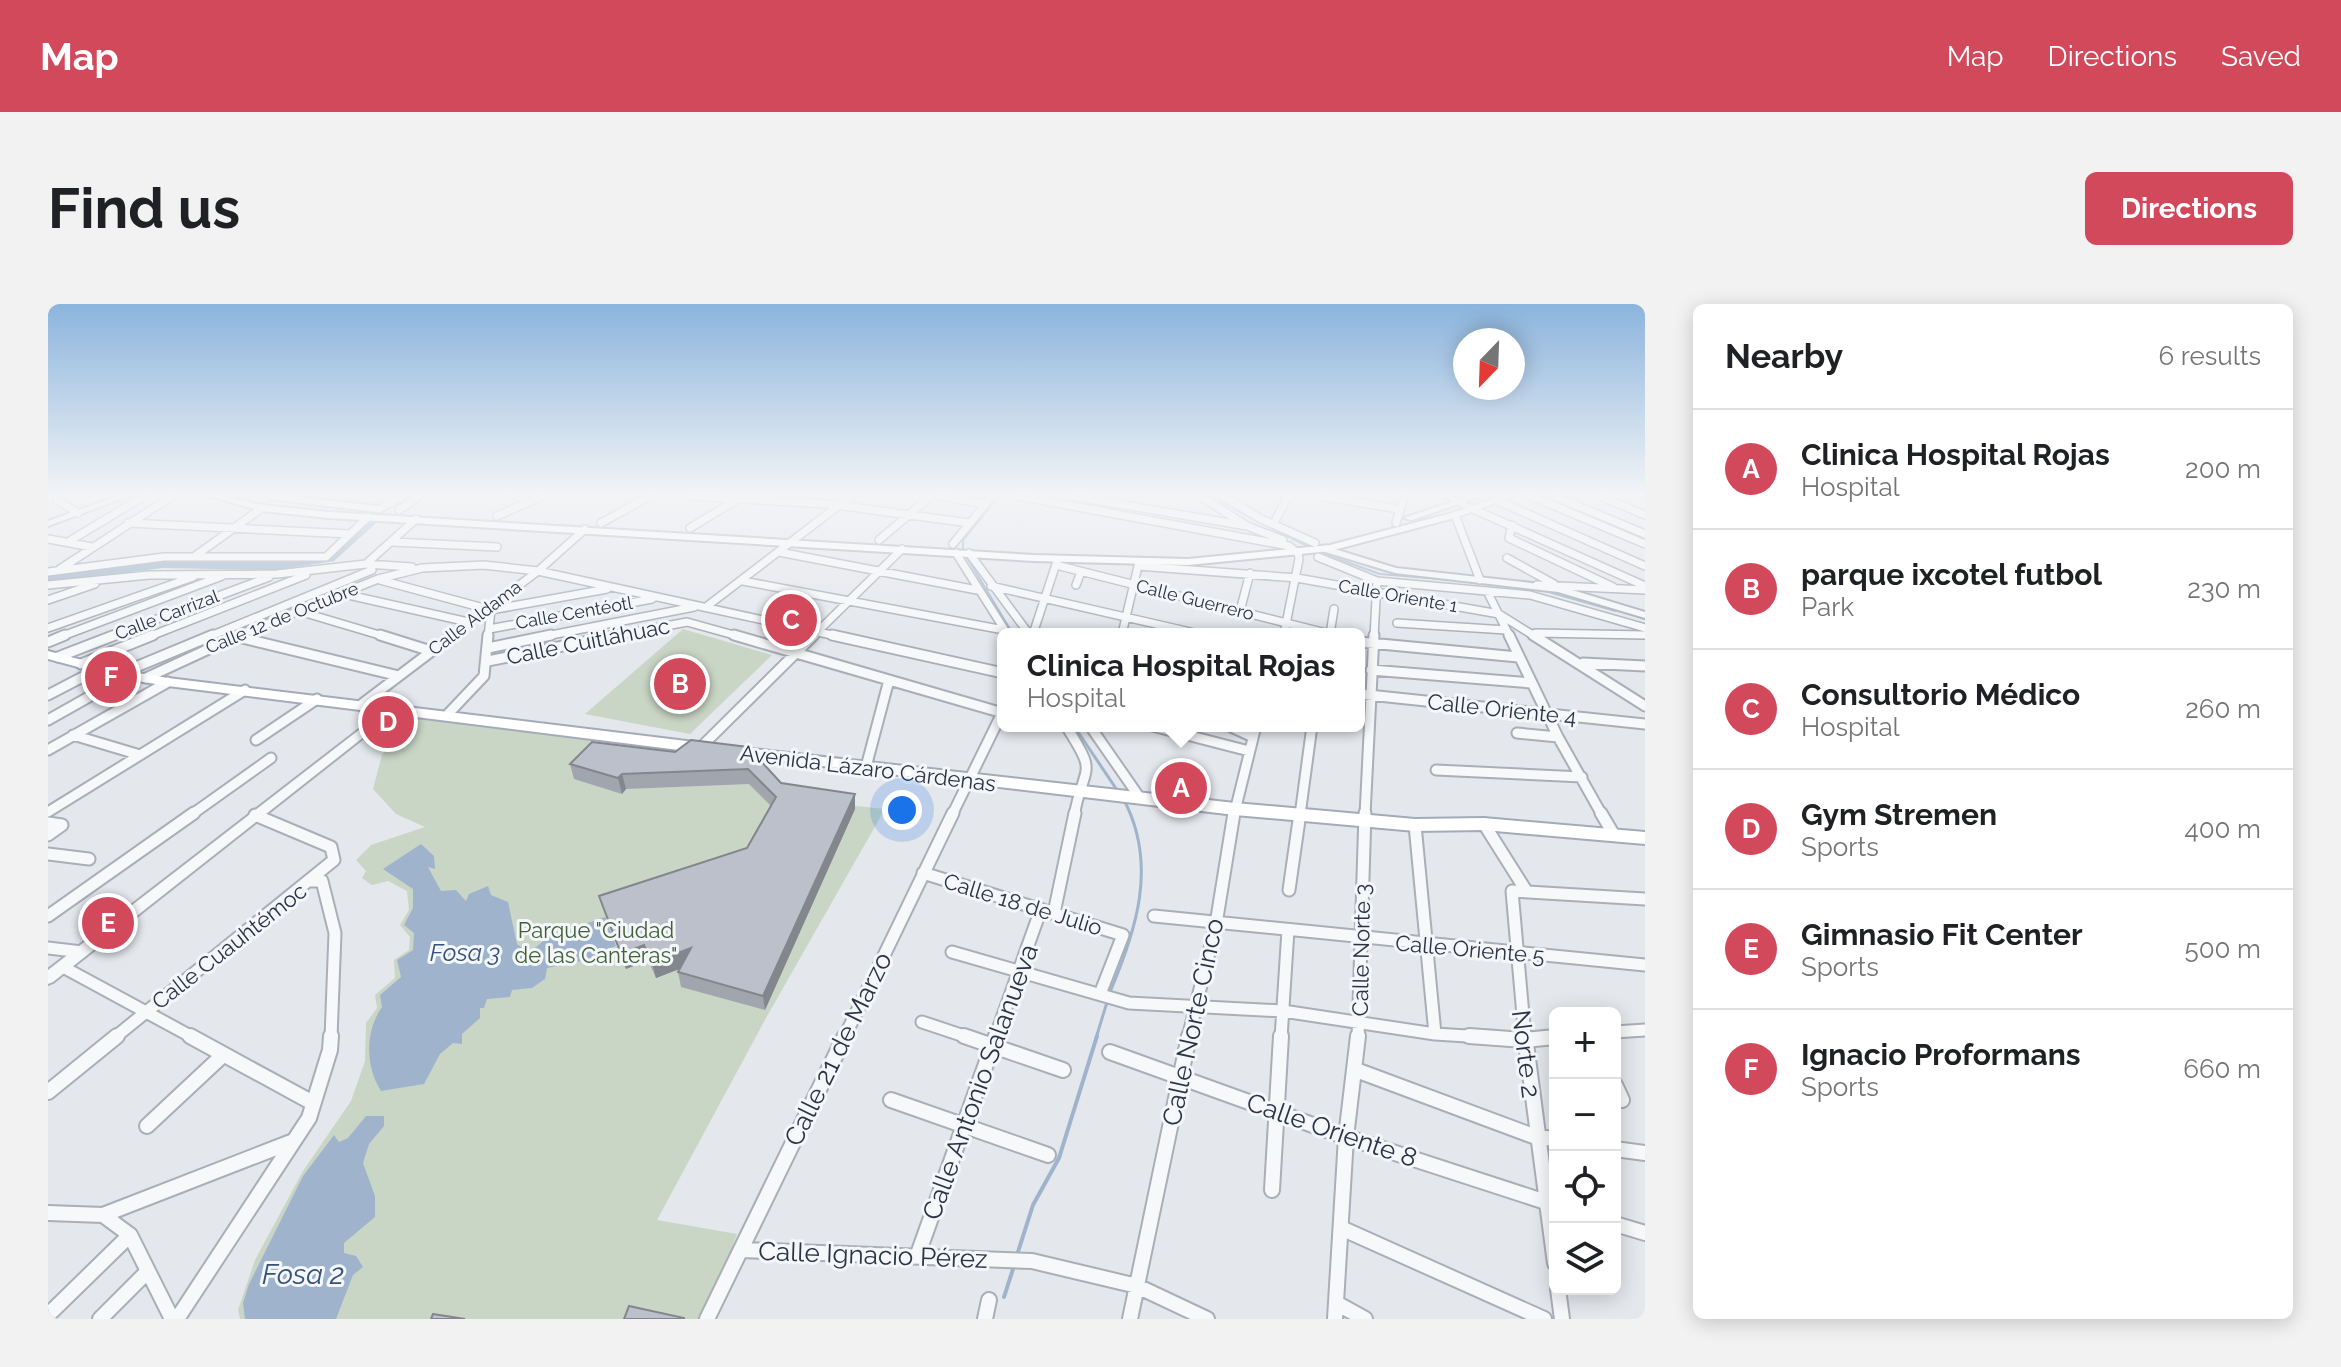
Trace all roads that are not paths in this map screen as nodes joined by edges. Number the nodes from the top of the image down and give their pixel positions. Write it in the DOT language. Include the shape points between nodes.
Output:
graph roads {
  1 [pos="75,543"];
  2 [pos="97,543"];
  3 [pos="213,543"];
  4 [pos="340,543"];
  5 [pos="392,543"];
  6 [pos="421,543"];
  7 [pos="569,543"];
  8 [pos="790,543"];
  9 [pos="842,543"];
  10 [pos="907,543"];
  11 [pos="963,543"];
  12 [pos="1278,543"];
  13 [pos="1293,543"];
  14 [pos="1301,543"];
  15 [pos="1328,543"];
  16 [pos="1333,543"];
  17 [pos="1466,543"];
  18 [pos="1520,543"];
  19 [pos="1551,543"];
  20 [pos="1594,543"];
  21 [pos="92,547"];
  22 [pos="497,547"];
  23 [pos="902,549"];
  24 [pos="1309,549"];
  25 [pos="961,550"];
  26 [pos="779,552"];
  27 [pos="195,556"];
  28 [pos="1507,558"];
  29 [pos="1057,562"];
  30 [pos="1138,564"];
  31 [pos="1645,566"];
  32 [pos="372,567"];
  33 [pos="422,568"];
  34 [pos="322,569"];
  35 [pos="538,571"];
  36 [pos="879,571"];
  37 [pos="52,572"];
  38 [pos="1081,572"];
  39 [pos="203,573"];
  40 [pos="231,573"];
  41 [pos="1250,573"];
  42 [pos="277,574"];
  43 [pos="114,578"];
  44 [pos="353,578"];
  45 [pos="1297,578"];
  46 [pos="378,579"];
  47 [pos="1480,580"];
  48 [pos="743,581"];
  49 [pos="49,585"];
  50 [pos="363,585"];
  51 [pos="1076,585"];
  52 [pos="1132,585"];
  53 [pos="1537,585"];
  54 [pos="1555,585"];
  55 [pos="991,586"];
  56 [pos="1377,587"];
  57 [pos="1613,587"];
  58 [pos="613,588"];
  59 [pos="1645,588"];
  60 [pos="977,590"];
  61 [pos="1487,591"];
  62 [pos="344,594"];
  63 [pos="659,597"];
  64 [pos="1044,598"];
  65 [pos="48,600"];
  66 [pos="848,601"];
  67 [pos="703,606"];
  68 [pos="142,607"];
  69 [pos="489,609"];
  70 [pos="1334,609"];
  71 [pos="680,611"];
  72 [pos="1240,611"];
  73 [pos="302,612"];
  74 [pos="1499,614"];
  75 [pos="1645,615"];
  76 [pos="1126,616"];
  77 [pos="156,619"];
  78 [pos="468,622"];
  79 [pos="687,622"];
  80 [pos="1287,623"];
  81 [pos="1397,623"];
  82 [pos="48,628"];
  83 [pos="1003,628"];
  84 [pos="1026,628"];
  85 [pos="1033,628"];
  86 [pos="1123,628"];
  87 [pos="1175,628"];
  88 [pos="1286,628"];
  89 [pos="1307,628"];
  90 [pos="1331,628"];
  91 [pos="1645,628"];
  92 [pos="489,629"];
  93 [pos="997,630"];
  94 [pos="1506,630"];
  95 [pos="818,632"];
  96 [pos="1534,633"];
  97 [pos="1645,635"];
  98 [pos="237,637"];
  99 [pos="48,642"];
  100 [pos="1365,644"];
  101 [pos="1372,646"];
  102 [pos="488,648"];
  103 [pos="431,651"];
  104 [pos="796,653"];
  105 [pos="52,657"];
  106 [pos="1518,657"];
  107 [pos="488,661"];
  108 [pos="1581,663"];
  109 [pos="81,664"];
  110 [pos="1367,665"];
  111 [pos="1645,666"];
  112 [pos="98,669"];
  113 [pos="997,672"];
  114 [pos="123,675"];
  115 [pos="399,676"];
  116 [pos="146,678"];
  117 [pos="889,680"];
  118 [pos="168,682"];
  119 [pos="1531,683"];
  120 [pos="245,690"];
  121 [pos="1365,694"];
  122 [pos="48,695"];
  123 [pos="1631,697"];
  124 [pos="1645,698"];
  125 [pos="317,699"];
  126 [pos="362,704"];
  127 [pos="1645,706"];
  128 [pos="394,708"];
  129 [pos="997,710"];
  130 [pos="448,714"];
  131 [pos="1548,715"];
  132 [pos="48,720"];
  133 [pos="997,724"];
  134 [pos="1645,724"];
  135 [pos="1068,732"];
  136 [pos="1095,732"];
  137 [pos="1100,732"];
  138 [pos="1175,732"];
  139 [pos="1254,732"];
  140 [pos="1311,732"];
  141 [pos="1517,733"];
  142 [pos="73,735"];
  143 [pos="1558,737"];
  144 [pos="1100,739"];
  145 [pos="256,740"];
  146 [pos="700,748"];
  147 [pos="48,750"];
  148 [pos="1249,751"];
  149 [pos="140,755"];
  150 [pos="271,758"];
  151 [pos="866,767"];
  152 [pos="1436,770"];
  153 [pos="1582,777"];
  154 [pos="969,781"];
  155 [pos="1079,792"];
  156 [pos="1128,797"];
  157 [pos="1235,809"];
  158 [pos="48,812"];
  159 [pos="1299,814"];
  160 [pos="255,815"];
  161 [pos="1366,820"];
  162 [pos="48,823"];
  163 [pos="1484,824"];
  164 [pos="1415,825"];
  165 [pos="48,835"];
  166 [pos="1614,835"];
  167 [pos="1645,841"];
  168 [pos="48,854"];
  169 [pos="89,859"];
  170 [pos="923,873"];
  171 [pos="311,881"];
  172 [pos="1289,890"];
  173 [pos="1519,890"];
  174 [pos="1645,899"];
  175 [pos="1047,911"];
  176 [pos="48,916"];
  177 [pos="1154,916"];
  178 [pos="1216,924"];
  179 [pos="1288,930"];
  180 [pos="1359,939"];
  181 [pos="1428,946"];
  182 [pos="48,948"];
  183 [pos="1513,951"];
  184 [pos="82,952"];
  185 [pos="952,952"];
  186 [pos="1645,966"];
  187 [pos="63,967"];
  188 [pos="1020,973"];
  189 [pos="48,978"];
  190 [pos="1102,994"];
  191 [pos="1195,1006"];
  192 [pos="1283,1011"];
  193 [pos="146,1012"];
  194 [pos="922,1022"];
  195 [pos="1360,1022"];
  196 [pos="1645,1030"];
  197 [pos="1621,1032"];
  198 [pos="1435,1034"];
  199 [pos="1549,1038"];
  200 [pos="1524,1040"];
  201 [pos="993,1047"];
  202 [pos="1110,1052"];
  203 [pos="222,1056"];
  204 [pos="1063,1070"];
  205 [pos="1356,1070"];
  206 [pos="1180,1077"];
  207 [pos="48,1092"];
  208 [pos="891,1100"];
  209 [pos="313,1103"];
  210 [pos="1277,1112"];
  211 [pos="965,1125"];
  212 [pos="147,1126"];
  213 [pos="1346,1137"];
  214 [pos="1536,1137"];
  215 [pos="1549,1138"];
  216 [pos="293,1141"];
  217 [pos="1621,1150"];
  218 [pos="1645,1153"];
  219 [pos="1048,1155"];
  220 [pos="1272,1190"];
  221 [pos="1549,1195"];
  222 [pos="1549,1203"];
  223 [pos="48,1213"];
  224 [pos="103,1215"];
  225 [pos="1621,1226"];
  226 [pos="1341,1228"];
  227 [pos="1645,1233"];
  228 [pos="130,1235"];
  229 [pos="741,1250"];
  230 [pos="918,1254"];
  231 [pos="148,1271"];
  232 [pos="1137,1286"];
  233 [pos="1559,1295"];
  234 [pos="989,1300"];
  235 [pos="1336,1311"];
  236 [pos="48,1315"];
  237 [pos="100,1319"];
  238 [pos="174,1319"];
  239 [pos="707,1319"];
  240 [pos="985,1319"];
  241 [pos="1130,1319"];
  242 [pos="1207,1319"];
  243 [pos="1365,1319"];
  244 [pos="1544,1319"];
  245 [pos="1562,1319"];
  1 -- 21 [label="street"];
  2 -- 21 [label="street"];
  3 -- 27 [label="street"];
  4 -- 27 [label="street" via="326,557"];
  5 -- 32 [label="street"];
  6 -- 22 [label="street"];
  7 -- 35 [label="street, Calle Aldama"];
  8 -- 26 [label="street"];
  9 -- 23 [label="main road"];
  10 -- 25 [label="main road"];
  11 -- 25 [label="street"];
  12 -- 24 [label="street"];
  13 -- 24 [label="street"];
  14 -- 24 [label="street"];
  15 -- 24 [label="main road"];
  16 -- 24 [label="main road"];
  17 -- 47 [label="street"];
  18 -- 57 [label="street"];
  19 -- 59 [label="street"];
  20 -- 31 [label="street"];
  21 -- 37 [label="street"];
  23 -- 25 [label="main road"];
  23 -- 36 [label="street"];
  24 -- 25 [label="main road" via="1171,555"];
  24 -- 30 [label="main road"];
  24 -- 45 [label="street"];
  24 -- 47 [label="street" via="1382,567"];
  24 -- 56 [label="street"];
  25 -- 29 [label="main road"];
  25 -- 55 [label="street"];
  25 -- 60 [label="street"];
  26 -- 36 [label="street"];
  26 -- 48 [label="street"];
  27 -- 37 [label="street"];
  28 -- 54 [label="street"];
  29 -- 30 [label="main road"];
  29 -- 38 [label="street, Calle Guerrero"];
  29 -- 64 [label="street"];
  30 -- 41 [label="street, Calle Oriente 1"];
  30 -- 52 [label="street"];
  32 -- 33 [label="street, Calle 12 de Octubre"];
  32 -- 34 [label="street, Calle 12 de Octubre"];
  32 -- 44 [label="street"];
  32 -- 46 [label="street" via="370,576"];
  33 -- 35 [label="street, Calle 12 de Octubre" via="484,565"];
  33 -- 46 [label="street, Calle 12 de Octubre"];
  34 -- 42 [label="street, Calle 12 de Octubre"];
  34 -- 109 [label="street"];
  35 -- 58 [label="street, Calle 12 de Octubre"];
  35 -- 69 [label="street, Calle Aldama"];
  36 -- 60 [label="street"];
  36 -- 66 [label="street"];
  38 -- 51 [label="street"];
  38 -- 52 [label="street, Calle Guerrero"];
  39 -- 40 [label="street, Calle 12 de Octubre"];
  39 -- 43 [label="street, Calle 12 de Octubre"];
  39 -- 82 [label="street"];
  40 -- 42 [label="street, Calle 12 de Octubre"];
  40 -- 68 [label="street"];
  41 -- 45 [label="street, Calle Oriente 1"];
  41 -- 72 [label="street"];
  42 -- 77 [label="street, Calle Carrizal"];
  43 -- 49 [label="street, Calle 12 de Octubre"];
  43 -- 65 [label="street"];
  44 -- 50 [label="street"];
  44 -- 114 [label="street"];
  45 -- 56 [label="street, Calle Oriente 1"];
  45 -- 80 [label="street"];
  46 -- 50 [label="street, Calle 12 de Octubre"];
  46 -- 69 [label="street"];
  47 -- 53 [label="street"];
  48 -- 66 [label="street"];
  48 -- 67 [label="street"];
  50 -- 62 [label="street, Calle 12 de Octubre"];
  52 -- 72 [label="street, Calle Guerrero"];
  52 -- 76 [label="street"];
  53 -- 54 [label="street"];
  53 -- 75 [label="street"];
  54 -- 57 [label="street"];
  55 -- 64 [label="street"];
  55 -- 84 [label="street"];
  56 -- 61 [label="street"];
  56 -- 74 [label="street, Calle Oriente 1"];
  56 -- 101 [label="street, Calle Norte 3"];
  57 -- 59 [label="street"];
  58 -- 63 [label="street, Calle 12 de Octubre"];
  58 -- 69 [label="street"];
  60 -- 83 [label="street"];
  61 -- 74 [label="street"];
  61 -- 91 [label="street" via="1557,601"];
  62 -- 73 [label="street, Calle 12 de Octubre"];
  62 -- 78 [label="street"];
  63 -- 67 [label="street, Calle 12 de Octubre"];
  63 -- 71 [label="street"];
  63 -- 92 [label="street, Calle Centéotl"];
  64 -- 76 [label="street"];
  64 -- 85 [label="street"];
  66 -- 93 [label="street"];
  66 -- 95 [label="street"];
  67 -- 71 [label="street"];
  67 -- 95 [label="street, Calle 12 de Octubre"];
  68 -- 77 [label="street"];
  68 -- 99 [label="street"];
  69 -- 78 [label="street, Calle Aldama"];
  69 -- 92 [label="street"];
  70 -- 90 [label="street"];
  71 -- 79 [label="street"];
  71 -- 102 [label="street"];
  72 -- 80 [label="street, Calle Guerrero"];
  73 -- 98 [label="street, Calle 12 de Octubre"];
  73 -- 103 [label="street"];
  74 -- 94 [label="street"];
  74 -- 96 [label="street, Calle Oriente 1"];
  76 -- 86 [label="street"];
  76 -- 87 [label="street"];
  77 -- 105 [label="street, Calle Carrizal"];
  78 -- 103 [label="street, Calle Aldama"];
  79 -- 104 [label="street"];
  79 -- 107 [label="street, Calle Cuitláhuac"];
  80 -- 88 [label="street"];
  80 -- 89 [label="street, Calle Guerrero"];
  81 -- 94 [label="street"];
  92 -- 102 [label="street"];
  94 -- 106 [label="street"];
  95 -- 104 [label="street"];
  95 -- 113 [label="street, Calle 12 de Octubre"];
  96 -- 97 [label="street"];
  96 -- 108 [label="street, Calle Oriente 1"];
  98 -- 115 [label="street"];
  98 -- 116 [label="street, Calle 12 de Octubre"];
  100 -- 101 [label="street"];
  101 -- 106 [label="street"];
  101 -- 110 [label="street, Calle Norte 3"];
  102 -- 107 [label="street"];
  103 -- 115 [label="street, Calle Aldama"];
  104 -- 117 [label="street"];
  104 -- 146 [label="street"];
  105 -- 109 [label="main road, Avenida Lázaro Cárdenas"];
  106 -- 119 [label="street"];
  107 -- 130 [label="street" via="477,685"];
  108 -- 111 [label="street"];
  108 -- 123 [label="street, Calle Oriente 1"];
  109 -- 112 [label="main road, Avenida Lázaro Cárdenas"];
  110 -- 119 [label="street"];
  110 -- 121 [label="street, Calle Norte 3"];
  112 -- 114 [label="main road, Avenida Lázaro Cárdenas"];
  112 -- 122 [label="street"];
  114 -- 116 [label="main road, Avenida Lázaro Cárdenas"];
  114 -- 132 [label="street"];
  115 -- 126 [label="street, Calle Aldama"];
  116 -- 118 [label="main road, Avenida Lázaro Cárdenas"];
  117 -- 129 [label="street"];
  117 -- 151 [label="street"];
  118 -- 120 [label="main road, Avenida Lázaro Cárdenas"];
  118 -- 142 [label="street"];
  119 -- 131 [label="street"];
  120 -- 125 [label="main road, Avenida Lázaro Cárdenas"];
  120 -- 149 [label="street"];
  121 -- 131 [label="street, Calle Oriente 4"];
  121 -- 161 [label="street, Calle Norte 3"];
  123 -- 124 [label="street"];
  123 -- 127 [label="street, Calle Oriente 1"];
  125 -- 126 [label="main road, Avenida Lázaro Cárdenas"];
  125 -- 145 [label="street"];
  126 -- 128 [label="main road, Avenida Lázaro Cárdenas"];
  128 -- 130 [label="main road, Avenida Lázaro Cárdenas"];
  128 -- 160 [label="street"];
  130 -- 146 [label="main road, Avenida Lázaro Cárdenas"];
  131 -- 134 [label="street, Calle Oriente 4"];
  131 -- 143 [label="street"];
  133 -- 154 [label="street, Calle 21 de Marzo"];
  135 -- 155 [label="street, Calle Antonio Salanueva" via="1088,760"];
  136 -- 144 [label="street"];
  137 -- 144 [label="street"];
  138 -- 148 [label="street"];
  139 -- 148 [label="street, Calle Norte Cinco"];
  140 -- 159 [label="street"];
  141 -- 143 [label="street"];
  142 -- 147 [label="street"];
  142 -- 149 [label="street"];
  143 -- 153 [label="street"];
  144 -- 156 [label="street"];
  146 -- 151 [label="main road, Avenida Lázaro Cárdenas"];
  148 -- 157 [label="street, Calle Norte Cinco"];
  149 -- 158 [label="street"];
  150 -- 176 [label="street"];
  151 -- 154 [label="main road, Avenida Lázaro Cárdenas"];
  152 -- 153 [label="street"];
  153 -- 166 [label="street"];
  154 -- 155 [label="main road, Avenida Lázaro Cárdenas"];
  154 -- 170 [label="street, Calle 21 de Marzo"];
  155 -- 156 [label="main road, Avenida Lázaro Cárdenas"];
  155 -- 175 [label="street, Calle Antonio Salanueva"];
  156 -- 157 [label="main road, Avenida Lázaro Cárdenas"];
  157 -- 159 [label="main road, Avenida Lázaro Cárdenas"];
  157 -- 178 [label="street, Calle Norte Cinco"];
  159 -- 161 [label="main road, Avenida Lázaro Cárdenas"];
  159 -- 172 [label="street"];
  160 -- 171 [label="street, Calle Cuauhtémoc" via="331,847 334,860"];
  160 -- 184 [label="street"];
  161 -- 164 [label="main road, Avenida Lázaro Cárdenas"];
  161 -- 180 [label="street, Calle Norte 3"];
  162 -- 165 [label="street" via="62,825"];
  163 -- 164 [label="main road, Avenida Lázaro Cárdenas"];
  163 -- 166 [label="main road, Avenida Lázaro Cárdenas"];
  163 -- 173 [label="street"];
  164 -- 181 [label="street"];
  166 -- 167 [label="main road, Avenida Lázaro Cárdenas"];
  168 -- 169 [label="street"];
  170 -- 175 [label="street, Calle 18 de Julio"];
  170 -- 229 [label="street, Calle 21 de Marzo"];
  171 -- 193 [label="street, Calle Cuauhtémoc"];
  171 -- 209 [label="street" via="322,881 335,933 330,1050"];
  173 -- 174 [label="street"];
  173 -- 183 [label="street, Norte 2"];
  175 -- 188 [label="street, Calle Antonio Salanueva"];
  175 -- 190 [label="street, Calle 18 de Julio" via="1123,935"];
  177 -- 178 [label="street, Calle Oriente 5"];
  178 -- 179 [label="street, Calle Oriente 5"];
  178 -- 191 [label="street, Calle Norte Cinco"];
  179 -- 180 [label="street, Calle Oriente 5"];
  179 -- 192 [label="street"];
  180 -- 181 [label="street, Calle Oriente 5"];
  180 -- 195 [label="street, Calle Norte 3"];
  181 -- 183 [label="street, Calle Oriente 5"];
  181 -- 198 [label="street"];
  182 -- 184 [label="street"];
  183 -- 186 [label="street, Calle Oriente 5"];
  183 -- 200 [label="street, Norte 2"];
  184 -- 187 [label="street"];
  185 -- 188 [label="street"];
  187 -- 189 [label="street"];
  187 -- 193 [label="street"];
  188 -- 190 [label="street"];
  188 -- 201 [label="street, Calle Antonio Salanueva"];
  190 -- 191 [label="street"];
  191 -- 192 [label="street"];
  191 -- 206 [label="street, Calle Norte Cinco"];
  192 -- 195 [label="street"];
  192 -- 210 [label="street"];
  193 -- 203 [label="street"];
  193 -- 207 [label="street, Calle Cuauhtémoc"];
  194 -- 201 [label="street"];
  195 -- 198 [label="street"];
  195 -- 205 [label="street, Calle Norte 3"];
  196 -- 197 [label="street"];
  198 -- 200 [label="street"];
  199 -- 200 [label="street"];
  200 -- 214 [label="street, Norte 2"];
  201 -- 204 [label="street"];
  201 -- 211 [label="street, Calle Antonio Salanueva"];
  202 -- 206 [label="street, Calle Oriente 8"];
  203 -- 209 [label="street"];
  203 -- 212 [label="street"];
  205 -- 213 [label="street, Calle Norte 3"];
  205 -- 214 [label="street"];
  206 -- 210 [label="street, Calle Oriente 8"];
  206 -- 232 [label="street, Calle Norte Cinco"];
  208 -- 211 [label="street"];
  209 -- 216 [label="street"];
  210 -- 213 [label="street, Calle Oriente 8"];
  210 -- 220 [label="street"];
  211 -- 219 [label="street"];
  211 -- 230 [label="street, Calle Antonio Salanueva"];
  213 -- 222 [label="street, Calle Oriente 8"];
  213 -- 226 [label="street, Calle Norte 3"];
  214 -- 215 [label="street"];
  214 -- 221 [label="street, Norte 2"];
  216 -- 224 [label="street"];
  216 -- 238 [label="street"];
  217 -- 218 [label="street"];
  223 -- 224 [label="street"];
  224 -- 228 [label="street"];
  225 -- 227 [label="street"];
  226 -- 235 [label="street, Calle Norte 3"];
  226 -- 244 [label="street"];
  228 -- 231 [label="street"];
  228 -- 236 [label="street"];
  229 -- 230 [label="street, Calle Ignacio Pérez"];
  229 -- 239 [label="street, Calle 21 de Marzo"];
  230 -- 232 [label="street, Calle Ignacio Pérez" via="1011,1259"];
  231 -- 237 [label="street"];
  231 -- 238 [label="street"];
  232 -- 241 [label="street, Calle Norte Cinco"];
  232 -- 242 [label="street, Calle Ignacio Pérez"];
  233 -- 245 [label="street"];
  234 -- 240 [label="street"];
  235 -- 243 [label="street"];
}
